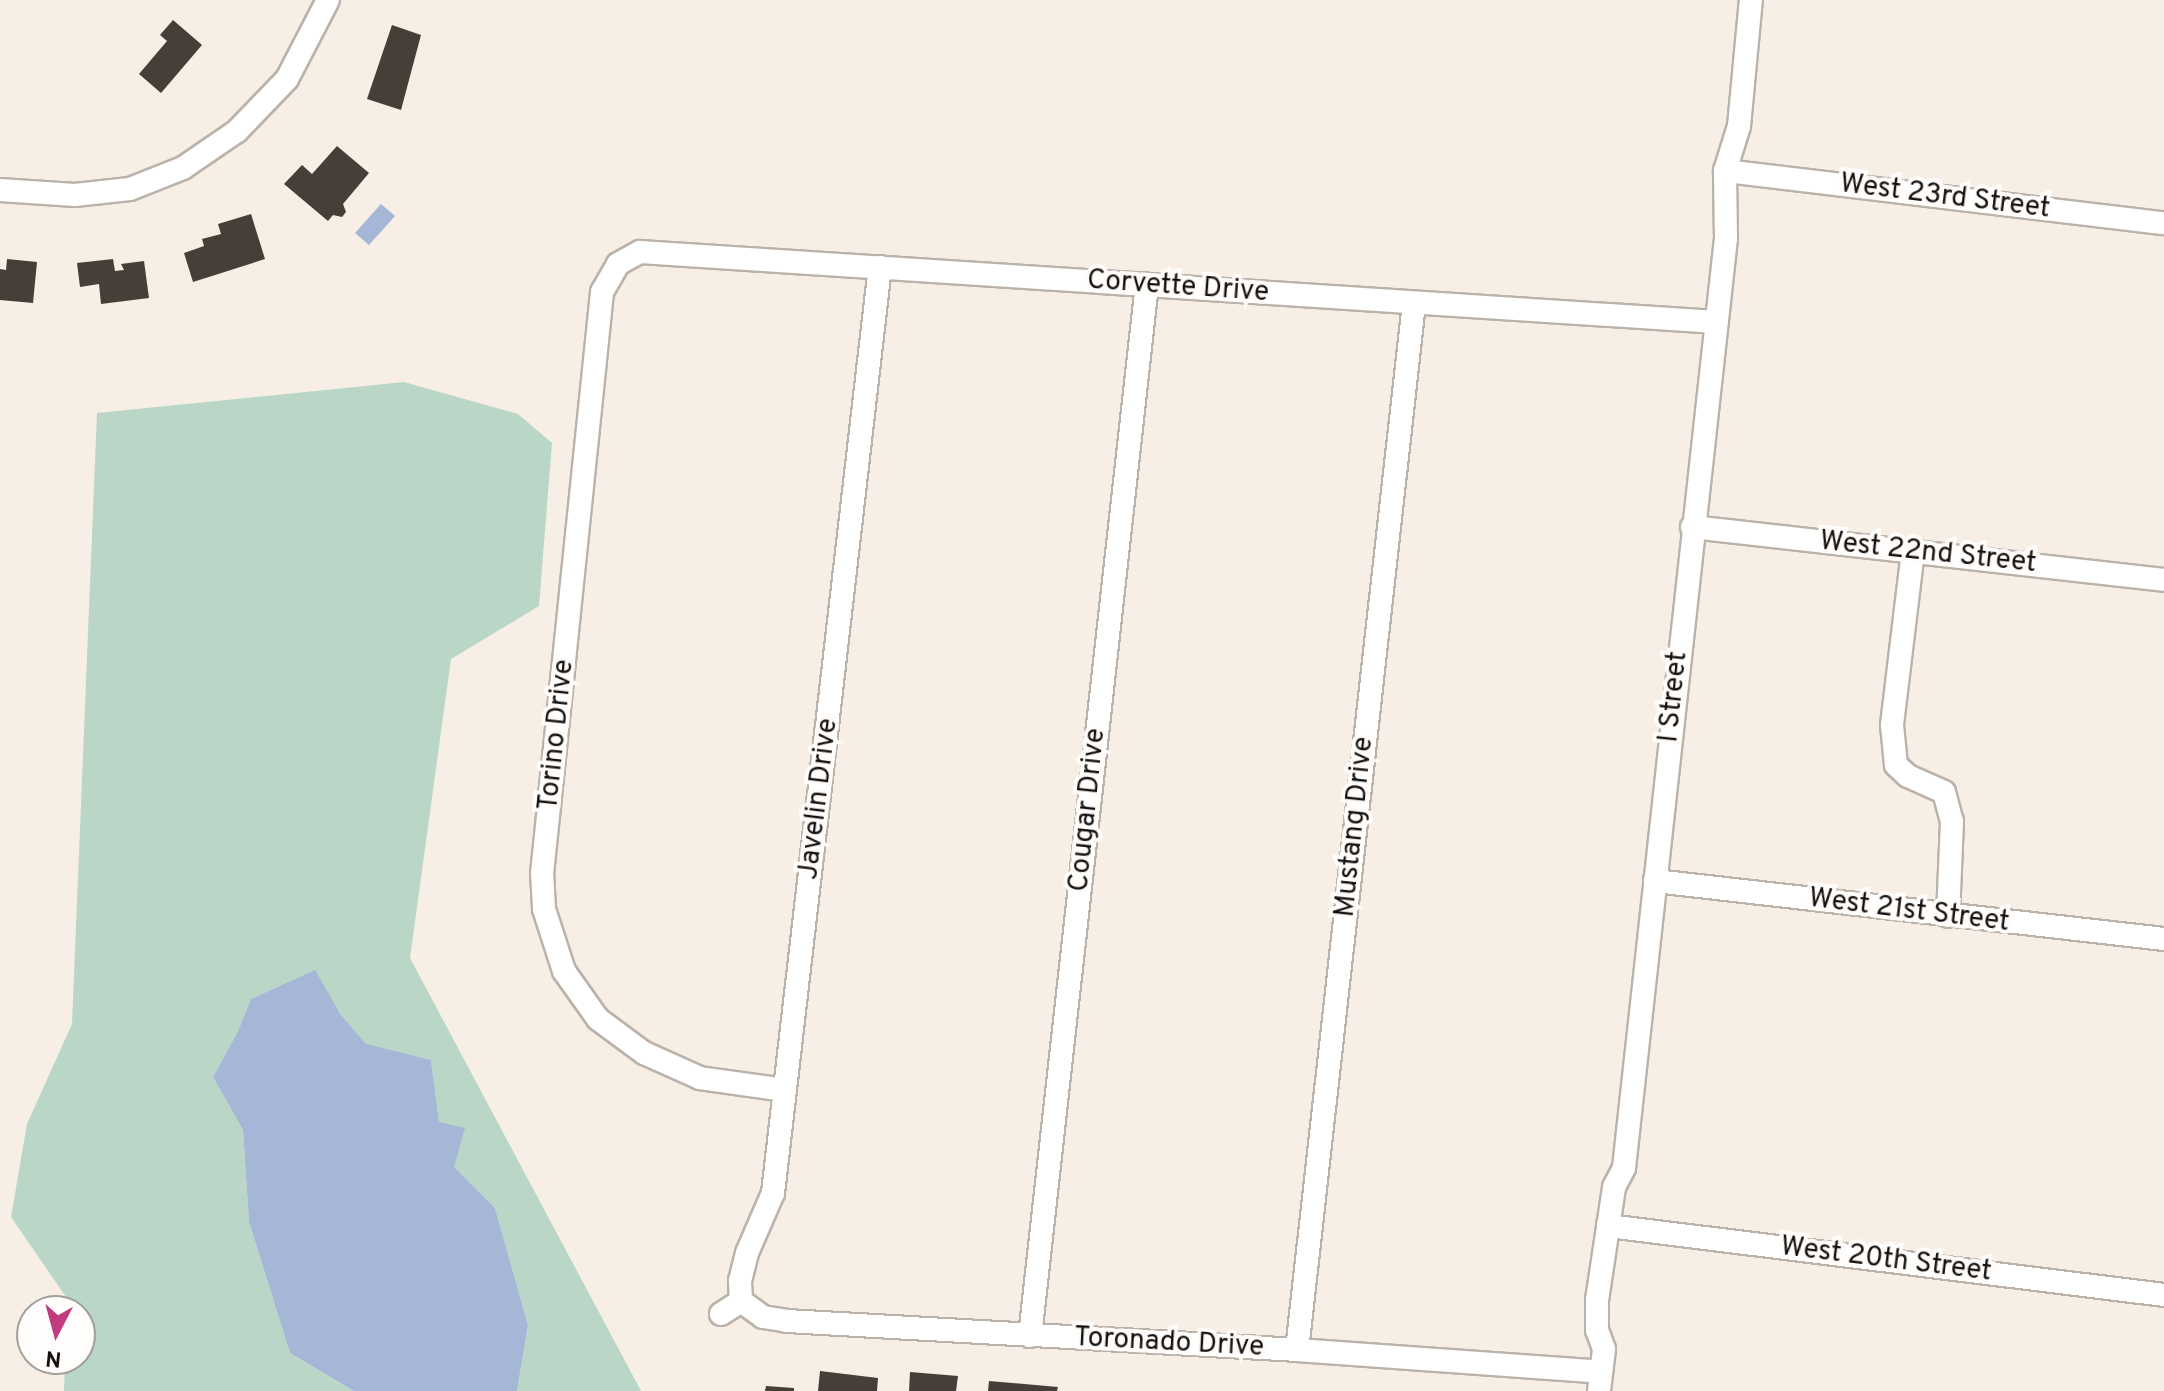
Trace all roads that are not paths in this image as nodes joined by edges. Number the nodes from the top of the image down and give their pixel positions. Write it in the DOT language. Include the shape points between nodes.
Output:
graph roads {
  1 [pos="328,0"];
  2 [pos="1751,0"];
  3 [pos="1725,171"];
  4 [pos="0,190"];
  5 [pos="2164,223"];
  6 [pos="640,252"];
  7 [pos="880,267"];
  8 [pos="1147,284"];
  9 [pos="1414,304"];
  10 [pos="1717,322"];
  11 [pos="1692,527"];
  12 [pos="1913,551"];
  13 [pos="2164,580"];
  14 [pos="1655,881"];
  15 [pos="1948,916"];
  16 [pos="2164,939"];
  17 [pos="785,1090"];
  18 [pos="1608,1226"];
  19 [pos="2164,1295"];
  20 [pos="741,1301"];
  21 [pos="721,1314"];
  22 [pos="1030,1336"];
  23 [pos="1297,1350"];
  24 [pos="1600,1382"];
  1 -- 4 [label="street" via="287,79 237,131 183,168 130,189 75,195"];
  2 -- 3 [label="street, I Street" via="1739,126"];
  3 -- 5 [label="street, West 23rd Street"];
  3 -- 10 [label="street, I Street" via="1726,238"];
  6 -- 7 [label="street, Corvette Drive"];
  6 -- 17 [label="street, Torino Drive" via="618,264 602,292 542,874 544,909 564,971 598,1019 644,1053 700,1078"];
  7 -- 8 [label="street, Corvette Drive"];
  7 -- 17 [label="street, Javelin Drive"];
  8 -- 9 [label="street, Corvette Drive"];
  8 -- 22 [label="street, Cougar Drive"];
  9 -- 10 [label="street, Corvette Drive"];
  9 -- 23 [label="street, Mustang Drive"];
  10 -- 11 [label="street, I Street"];
  11 -- 12 [label="street, West 22nd Street"];
  11 -- 14 [label="street, I Street"];
  12 -- 13 [label="street, West 22nd Street"];
  12 -- 15 [label="street" via="1893,738 1896,765 1944,792 1952,821"];
  14 -- 15 [label="street, West 21st Street"];
  14 -- 18 [label="street, I Street" via="1624,1168 1614,1187"];
  15 -- 16 [label="street, West 21st Street"];
  17 -- 20 [label="street, Javelin Drive" via="773,1193 747,1253"];
  18 -- 19 [label="street, West 20th Street"];
  18 -- 24 [label="street, I Street" via="1597,1300 1597,1330 1604,1349"];
  20 -- 21 [label="street"];
  20 -- 22 [label="street, Toronado Drive" via="763,1317 787,1321"];
  22 -- 23 [label="street, Toronado Drive"];
  23 -- 24 [label="street, Toronado Drive"];
}
